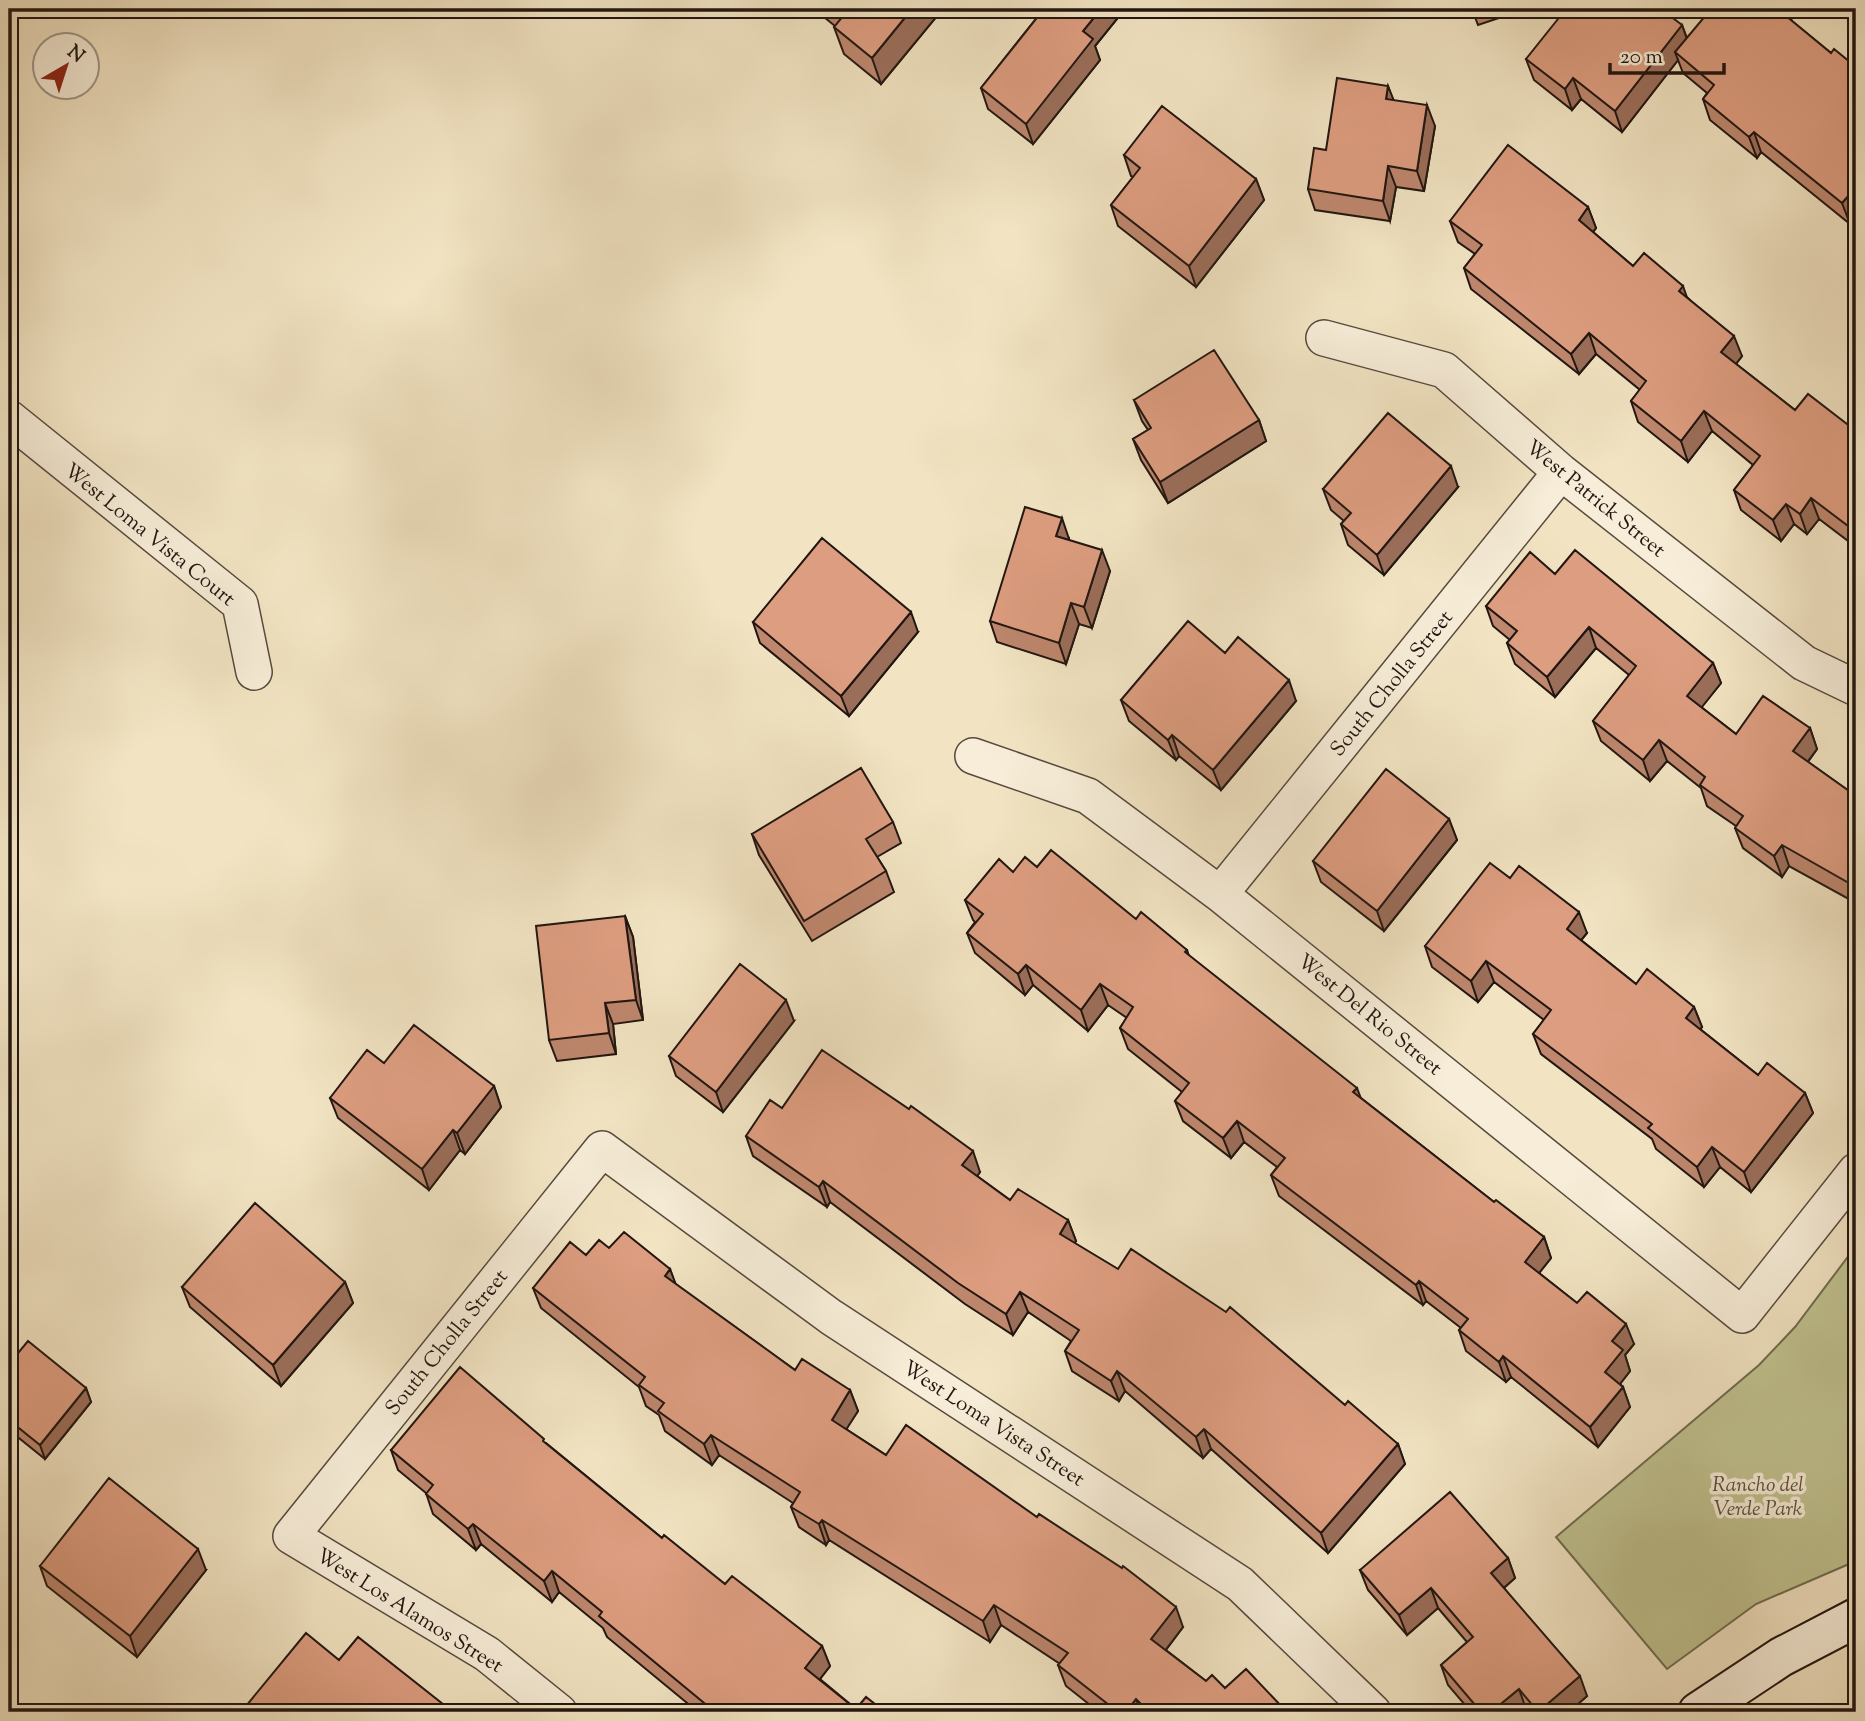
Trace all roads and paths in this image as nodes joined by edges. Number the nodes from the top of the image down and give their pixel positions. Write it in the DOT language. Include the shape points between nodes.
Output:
graph roads {
  1 [pos="1324,338"];
  2 [pos="9,418"];
  3 [pos="1561,472"];
  4 [pos="254,672"];
  5 [pos="1856,688"];
  6 [pos="973,756"];
  7 [pos="1220,894"];
  8 [pos="602,1149"];
  9 [pos="1856,1171"];
  10 [pos="291,1536"];
  11 [pos="1856,1618"];
  12 [pos="559,1712"];
  13 [pos="1373,1712"];
  14 [pos="1698,1712"];
  1 -- 3 [label="street, West Patrick Street" via="1444,370"];
  2 -- 4 [label="street, West Loma Vista Court" via="240,604"];
  3 -- 5 [label="street, West Patrick Street" via="1804,663"];
  3 -- 7 [label="street, South Cholla Street"];
  6 -- 7 [label="street, West Del Rio Street" via="1088,796"];
  7 -- 9 [label="street, West Del Rio Street" via="1742,1315"];
  8 -- 10 [label="street, South Cholla Street"];
  8 -- 13 [label="street, West Loma Vista Street" via="831,1317 1240,1584"];
  10 -- 12 [label="street, West Los Alamos Street" via="487,1654"];
  11 -- 14 [label="street" via="1781,1657"];
}
